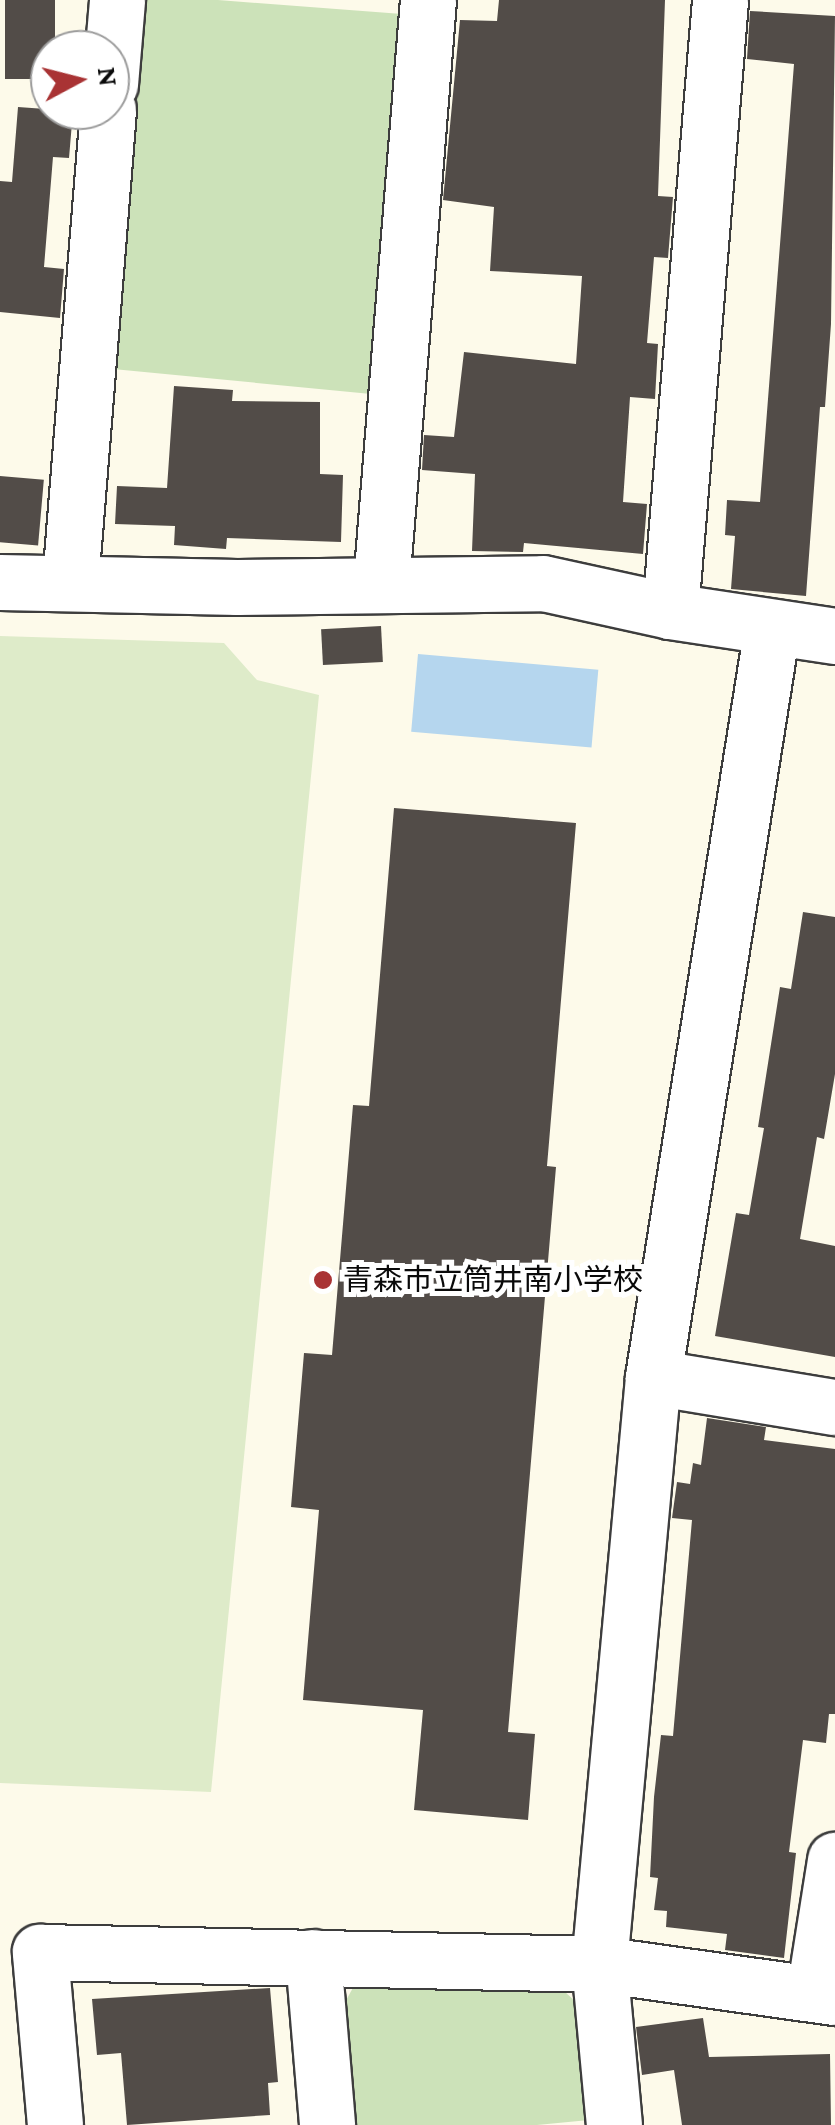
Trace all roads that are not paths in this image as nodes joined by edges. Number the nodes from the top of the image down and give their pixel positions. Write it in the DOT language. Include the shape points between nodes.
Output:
graph roads {
  1 [pos="117,0"];
  2 [pos="428,0"];
  3 [pos="720,0"];
  4 [pos="114,30"];
  5 [pos="106,130"];
  6 [pos="0,582"];
  7 [pos="70,582"];
  8 [pos="381,584"];
  9 [pos="670,611"];
  10 [pos="772,628"];
  11 [pos="835,636"];
  12 [pos="653,1377"];
  13 [pos="835,1407"];
  14 [pos="835,1860"];
  15 [pos="313,1958"];
  16 [pos="599,1964"];
  17 [pos="824,1996"];
  18 [pos="55,2125"];
  19 [pos="327,2125"];
  20 [pos="614,2125"];
  1 -- 4 [label="street"];
  2 -- 8 [label="street"];
  3 -- 9 [label="street"];
  5 -- 7 [label="street"];
  6 -- 7 [label="street"];
  7 -- 8 [label="street"];
  8 -- 9 [label="street" via="544,583"];
  9 -- 10 [label="street"];
  10 -- 11 [label="street"];
  10 -- 12 [label="street"];
  12 -- 13 [label="street"];
  12 -- 16 [label="street"];
  14 -- 17 [label="street"];
  15 -- 16 [label="street"];
  15 -- 18 [label="street" via="40,1952"];
  15 -- 19 [label="street"];
  16 -- 17 [label="street"];
  16 -- 20 [label="street"];
}
